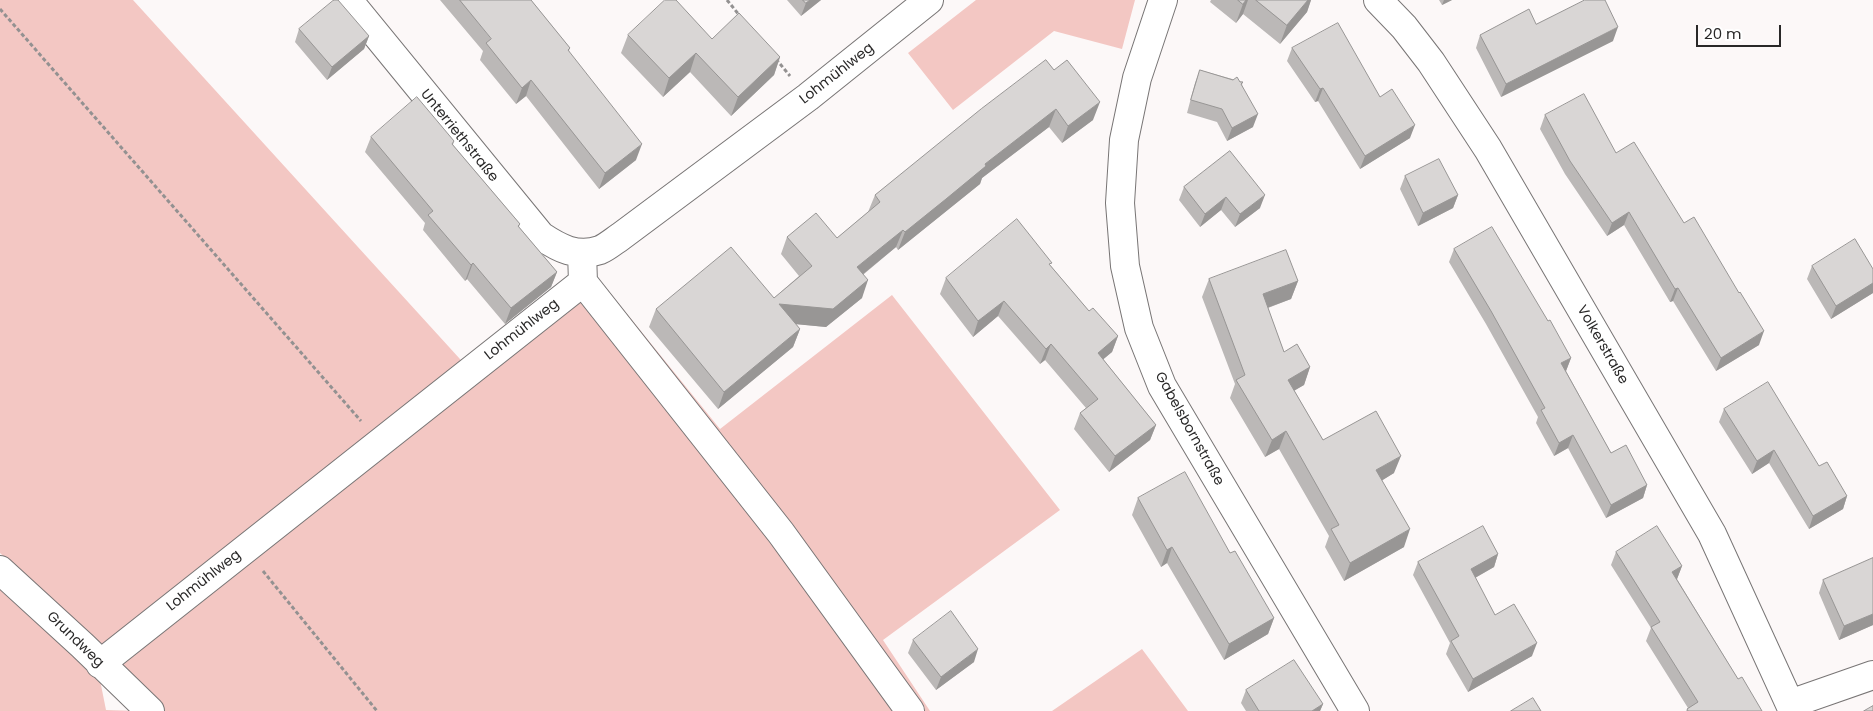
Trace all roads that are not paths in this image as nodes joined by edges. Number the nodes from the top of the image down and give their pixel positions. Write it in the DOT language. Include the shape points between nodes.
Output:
graph roads {
  1 [pos="348,0"];
  2 [pos="929,0"];
  3 [pos="1163,0"];
  4 [pos="1378,0"];
  5 [pos="582,253"];
  6 [pos="583,282"];
  7 [pos="0,570"];
  8 [pos="100,664"];
  9 [pos="1873,675"];
  10 [pos="1791,708"];
  11 [pos="150,711"];
  12 [pos="910,711"];
  13 [pos="1355,711"];
  1 -- 5 [label="street, Unterriethstraße" via="541,236 561,249"];
  2 -- 5 [label="street, Lohmühlweg" via="808,97 620,237 600,250"];
  3 -- 13 [label="street, Gabelsbornstraße" via="1137,78 1124,140 1120,203 1122,230 1125,266 1139,328 1162,386"];
  4 -- 10 [label="street, Volkerstraße" via="1431,62 1488,149 1712,534"];
  5 -- 6 [label="street"];
  6 -- 8 [label="street, Lohmühlweg"];
  6 -- 12 [label="street" via="781,533"];
  7 -- 8 [label="street, Grundweg"];
  8 -- 11 [label="street, Grundweg"];
  9 -- 10 [label="street"];
}
